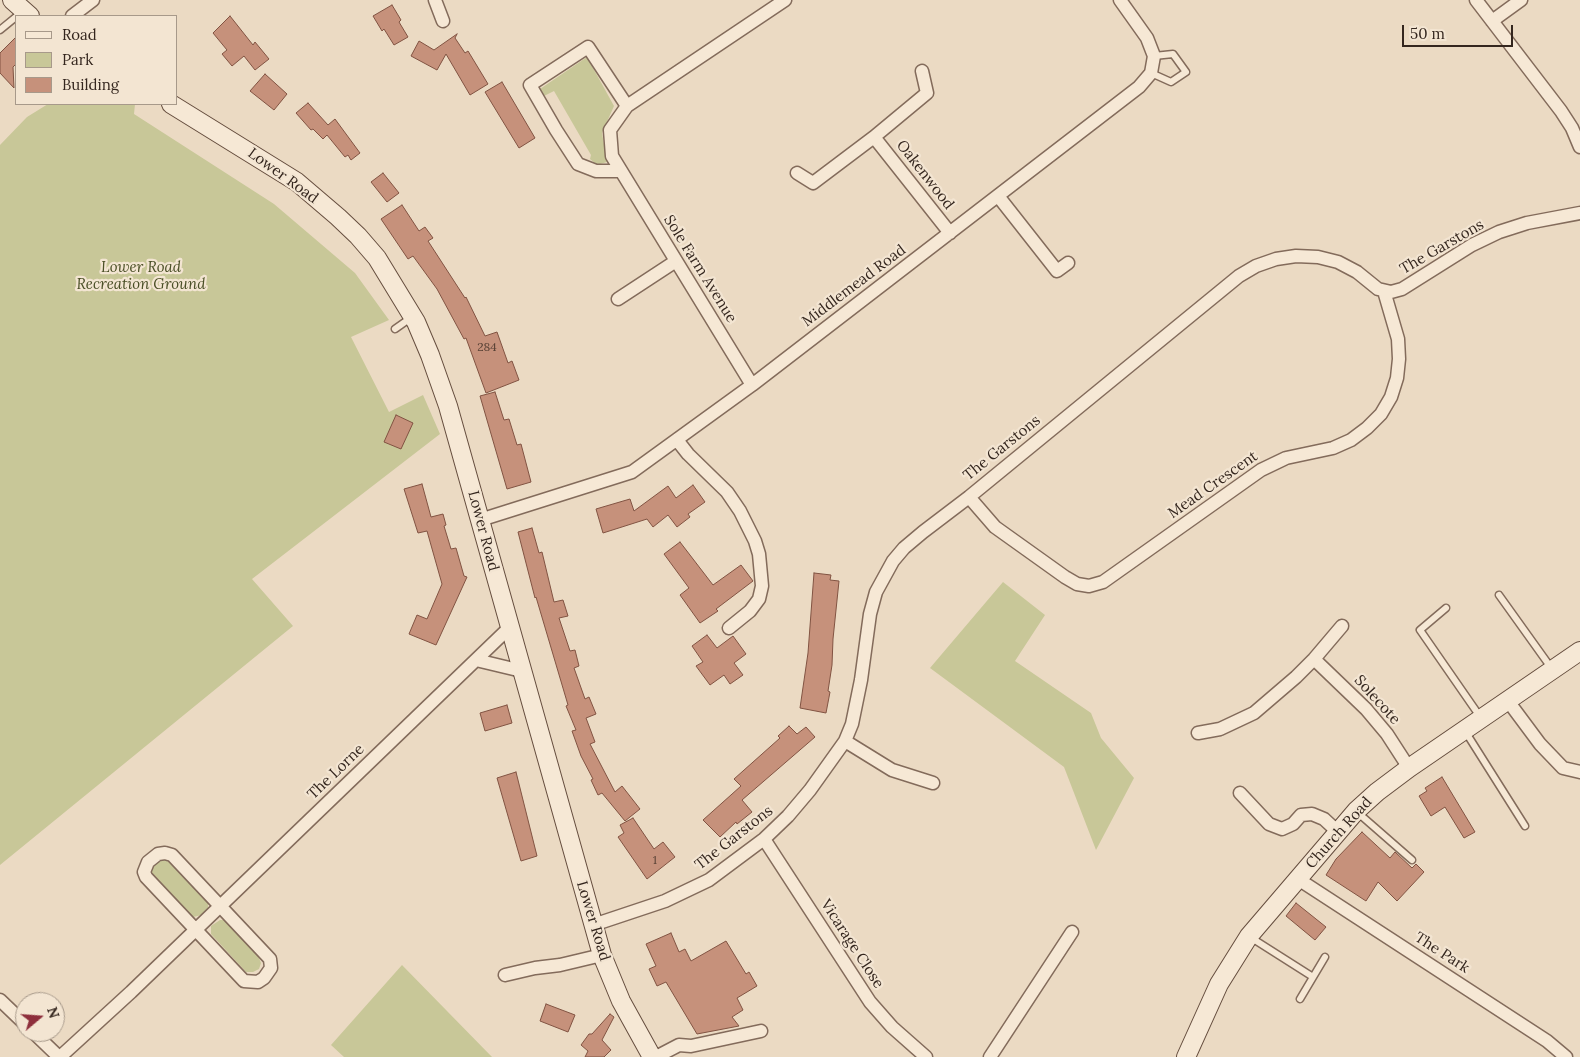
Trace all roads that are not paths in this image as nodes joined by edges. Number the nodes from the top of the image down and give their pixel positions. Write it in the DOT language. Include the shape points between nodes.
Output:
graph roads {
  1 [pos="93,0"];
  2 [pos="435,0"];
  3 [pos="1120,0"];
  4 [pos="1476,0"];
  5 [pos="1521,0"];
  6 [pos="782,1"];
  7 [pos="21,9"];
  8 [pos="73,15"];
  9 [pos="443,21"];
  10 [pos="1492,21"];
  11 [pos="0,30"];
  12 [pos="1154,56"];
  13 [pos="922,71"];
  14 [pos="1151,73"];
  15 [pos="172,105"];
  16 [pos="627,106"];
  17 [pos="874,137"];
  18 [pos="1580,147"];
  19 [pos="621,170"];
  20 [pos="796,173"];
  21 [pos="998,196"];
  22 [pos="1580,213"];
  23 [pos="950,233"];
  24 [pos="676,261"];
  25 [pos="1068,263"];
  26 [pos="1384,291"];
  27 [pos="618,299"];
  28 [pos="413,317"];
  29 [pos="395,329"];
  30 [pos="752,385"];
  31 [pos="678,440"];
  32 [pos="969,496"];
  33 [pos="480,520"];
  34 [pos="1499,595"];
  35 [pos="1446,608"];
  36 [pos="1342,626"];
  37 [pos="509,628"];
  38 [pos="729,628"];
  39 [pos="1580,651"];
  40 [pos="1314,659"];
  41 [pos="476,660"];
  42 [pos="1553,670"];
  43 [pos="522,672"];
  44 [pos="1508,700"];
  45 [pos="1481,719"];
  46 [pos="1464,730"];
  47 [pos="1198,734"];
  48 [pos="845,741"];
  49 [pos="1409,768"];
  50 [pos="1580,772"];
  51 [pos="933,783"];
  52 [pos="1240,793"];
  53 [pos="1356,811"];
  54 [pos="1525,826"];
  55 [pos="1338,832"];
  56 [pos="764,839"];
  57 [pos="1412,860"];
  58 [pos="1298,879"];
  59 [pos="220,907"];
  60 [pos="593,925"];
  61 [pos="196,930"];
  62 [pos="1072,932"];
  63 [pos="1249,936"];
  64 [pos="602,955"];
  65 [pos="1325,957"];
  66 [pos="505,974"];
  67 [pos="1313,977"];
  68 [pos="1300,999"];
  69 [pos="0,1000"];
  70 [pos="15,1014"];
  71 [pos="761,1031"];
  72 [pos="44,1042"];
  73 [pos="60,1057"];
  74 [pos="652,1057"];
  75 [pos="656,1057"];
  76 [pos="926,1057"];
  77 [pos="990,1057"];
  78 [pos="1186,1057"];
  79 [pos="1566,1057"];
  1 -- 8 [label="street"];
  2 -- 9 [label="street"];
  3 -- 12 [label="street" via="1147,38"];
  4 -- 10 [label="street"];
  5 -- 10 [label="street"];
  6 -- 16 [label="street, Sole Farm Avenue"];
  7 -- 11 [label="lane"];
  10 -- 18 [label="street" via="1561,111"];
  12 -- 14 [label="street"];
  12 -- 14 [label="lane" via="1173,54 1186,72 1171,82"];
  13 -- 17 [label="street, Oakenwood" via="927,93"];
  14 -- 21 [label="street, Middlemead Road" via="1139,87"];
  15 -- 28 [label="street, Lower Road" via="297,182 338,217 377,258"];
  16 -- 19 [label="street, Sole Farm Avenue" via="610,130 612,156"];
  16 -- 19 [label="street" via="588,47 530,85 578,164 596,171"];
  17 -- 20 [label="street, Oakenwood" via="814,182"];
  17 -- 23 [label="street, Oakenwood"];
  19 -- 24 [label="street, Sole Farm Avenue"];
  21 -- 23 [label="street, Middlemead Road"];
  21 -- 25 [label="street" via="1057,271"];
  22 -- 26 [label="street, The Garstons" via="1499,232 1402,289"];
  23 -- 30 [label="street, Middlemead Road"];
  24 -- 27 [label="street"];
  24 -- 30 [label="street, Sole Farm Avenue"];
  26 -- 32 [label="street, The Garstons" via="1338,262 1318,257 1296,256 1256,266 1239,276"];
  26 -- 32 [label="street, Mead Crescent" via="1398,339 1399,359 1391,397 1381,414 1351,440 1333,448 1286,458 1261,470 1103,582 1089,586 1065,578 995,527"];
  28 -- 29 [label="lane"];
  28 -- 33 [label="street, Lower Road" via="448,406"];
  30 -- 31 [label="street, Middlemead Road"];
  31 -- 33 [label="street, Middlemead Road" via="632,472"];
  31 -- 38 [label="street" via="740,510 759,554 762,586 759,599"];
  32 -- 48 [label="street, The Garstons" via="904,548 884,576 870,614 861,680"];
  33 -- 37 [label="street, Lower Road"];
  34 -- 42 [label="lane"];
  35 -- 45 [label="lane" via="1420,630"];
  36 -- 40 [label="street"];
  37 -- 41 [label="street, The Lorne"];
  37 -- 43 [label="street, Lower Road"];
  39 -- 42 [label="street, Church Road"];
  40 -- 47 [label="street" via="1254,713 1220,729"];
  40 -- 49 [label="street, Solecote" via="1366,709"];
  41 -- 43 [label="street"];
  41 -- 59 [label="street, The Lorne"];
  42 -- 44 [label="street, Church Road"];
  43 -- 60 [label="street, Lower Road"];
  44 -- 45 [label="street, Church Road"];
  44 -- 50 [label="street" via="1540,744 1563,768"];
  45 -- 46 [label="street, Church Road"];
  46 -- 49 [label="street, Church Road"];
  46 -- 54 [label="lane"];
  48 -- 51 [label="street" via="892,770"];
  48 -- 56 [label="street, The Garstons" via="805,797"];
  49 -- 53 [label="street, Church Road"];
  52 -- 55 [label="street" via="1269,824 1282,829 1293,824 1302,814 1312,814 1324,819"];
  53 -- 55 [label="street, Church Road"];
  53 -- 57 [label="lane"];
  55 -- 58 [label="street, Church Road"];
  56 -- 60 [label="street, The Garstons" via="709,880 687,892"];
  56 -- 76 [label="street, Vicarage Close" via="870,1002 892,1028"];
  58 -- 63 [label="street, Church Road"];
  58 -- 79 [label="street, The Park" via="1547,1040"];
  59 -- 61 [label="street, The Lorne"];
  59 -- 61 [label="street" via="270,959 270,968 264,978 258,982 244,981"];
  59 -- 61 [label="street" via="172,855 158,854 152,858 145,868 146,877"];
  60 -- 64 [label="street, Lower Road"];
  61 -- 73 [label="street, The Lorne"];
  62 -- 77 [label="street"];
  63 -- 67 [label="lane"];
  63 -- 78 [label="street, Church Road" via="1220,984"];
  64 -- 66 [label="street" via="560,966"];
  64 -- 74 [label="street, Lower Road" via="621,1001"];
  65 -- 67 [label="lane"];
  67 -- 68 [label="lane"];
  69 -- 70 [label="street"];
  71 -- 75 [label="street" via="691,1046 679,1045"];
  72 -- 73 [label="street"];
}
